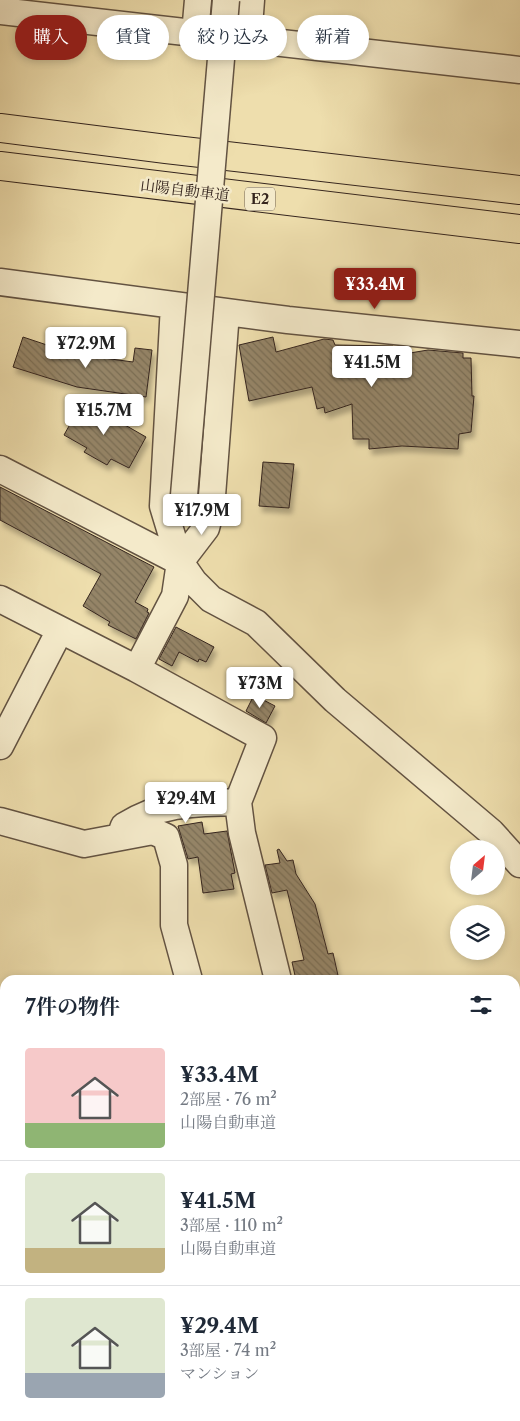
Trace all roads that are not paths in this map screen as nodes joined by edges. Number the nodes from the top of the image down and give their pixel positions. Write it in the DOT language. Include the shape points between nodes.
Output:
graph roads {
  1 [pos="198,0"];
  2 [pos="226,0"];
  3 [pos="251,0"];
  4 [pos="0,11"];
  5 [pos="197,15"];
  6 [pos="250,15"];
  7 [pos="179,32"];
  8 [pos="287,44"];
  9 [pos="520,70"];
  10 [pos="0,128"];
  11 [pos="0,166"];
  12 [pos="520,190"];
  13 [pos="520,228"];
  14 [pos="0,282"];
  15 [pos="174,305"];
  16 [pos="226,312"];
  17 [pos="520,344"];
  18 [pos="0,469"];
  19 [pos="180,562"];
  20 [pos="0,599"];
  21 [pos="60,630"];
  22 [pos="138,669"];
  23 [pos="0,746"];
  24 [pos="238,802"];
  25 [pos="0,821"];
  26 [pos="120,838"];
  27 [pos="520,864"];
  28 [pos="187,975"];
  29 [pos="277,975"];
  1 -- 5 [label="street"];
  2 -- 19 [label="street, bridge"];
  3 -- 6 [label="street"];
  4 -- 7 [label="street"];
  8 -- 9 [label="street"];
  10 -- 12 [label="highway"];
  11 -- 13 [label="highway, 山陽自動車道 / E2"];
  14 -- 15 [label="street"];
  15 -- 16 [label="street"];
  15 -- 19 [label="street" via="163,506"];
  16 -- 17 [label="street"];
  16 -- 19 [label="street" via="211,510 206,528"];
  18 -- 19 [label="street"];
  19 -- 22 [label="street" via="174,596"];
  19 -- 27 [label="street" via="211,599 256,623 335,700 491,832"];
  20 -- 21 [label="street"];
  21 -- 22 [label="street"];
  21 -- 23 [label="street"];
  22 -- 24 [label="street" via="263,738"];
  24 -- 26 [label="street" via="185,803 144,814 124,826"];
  24 -- 29 [label="street" via="242,833"];
  25 -- 26 [label="street" via="84,844"];
  26 -- 28 [label="street" via="154,832 166,837 174,865 174,925"];
}
